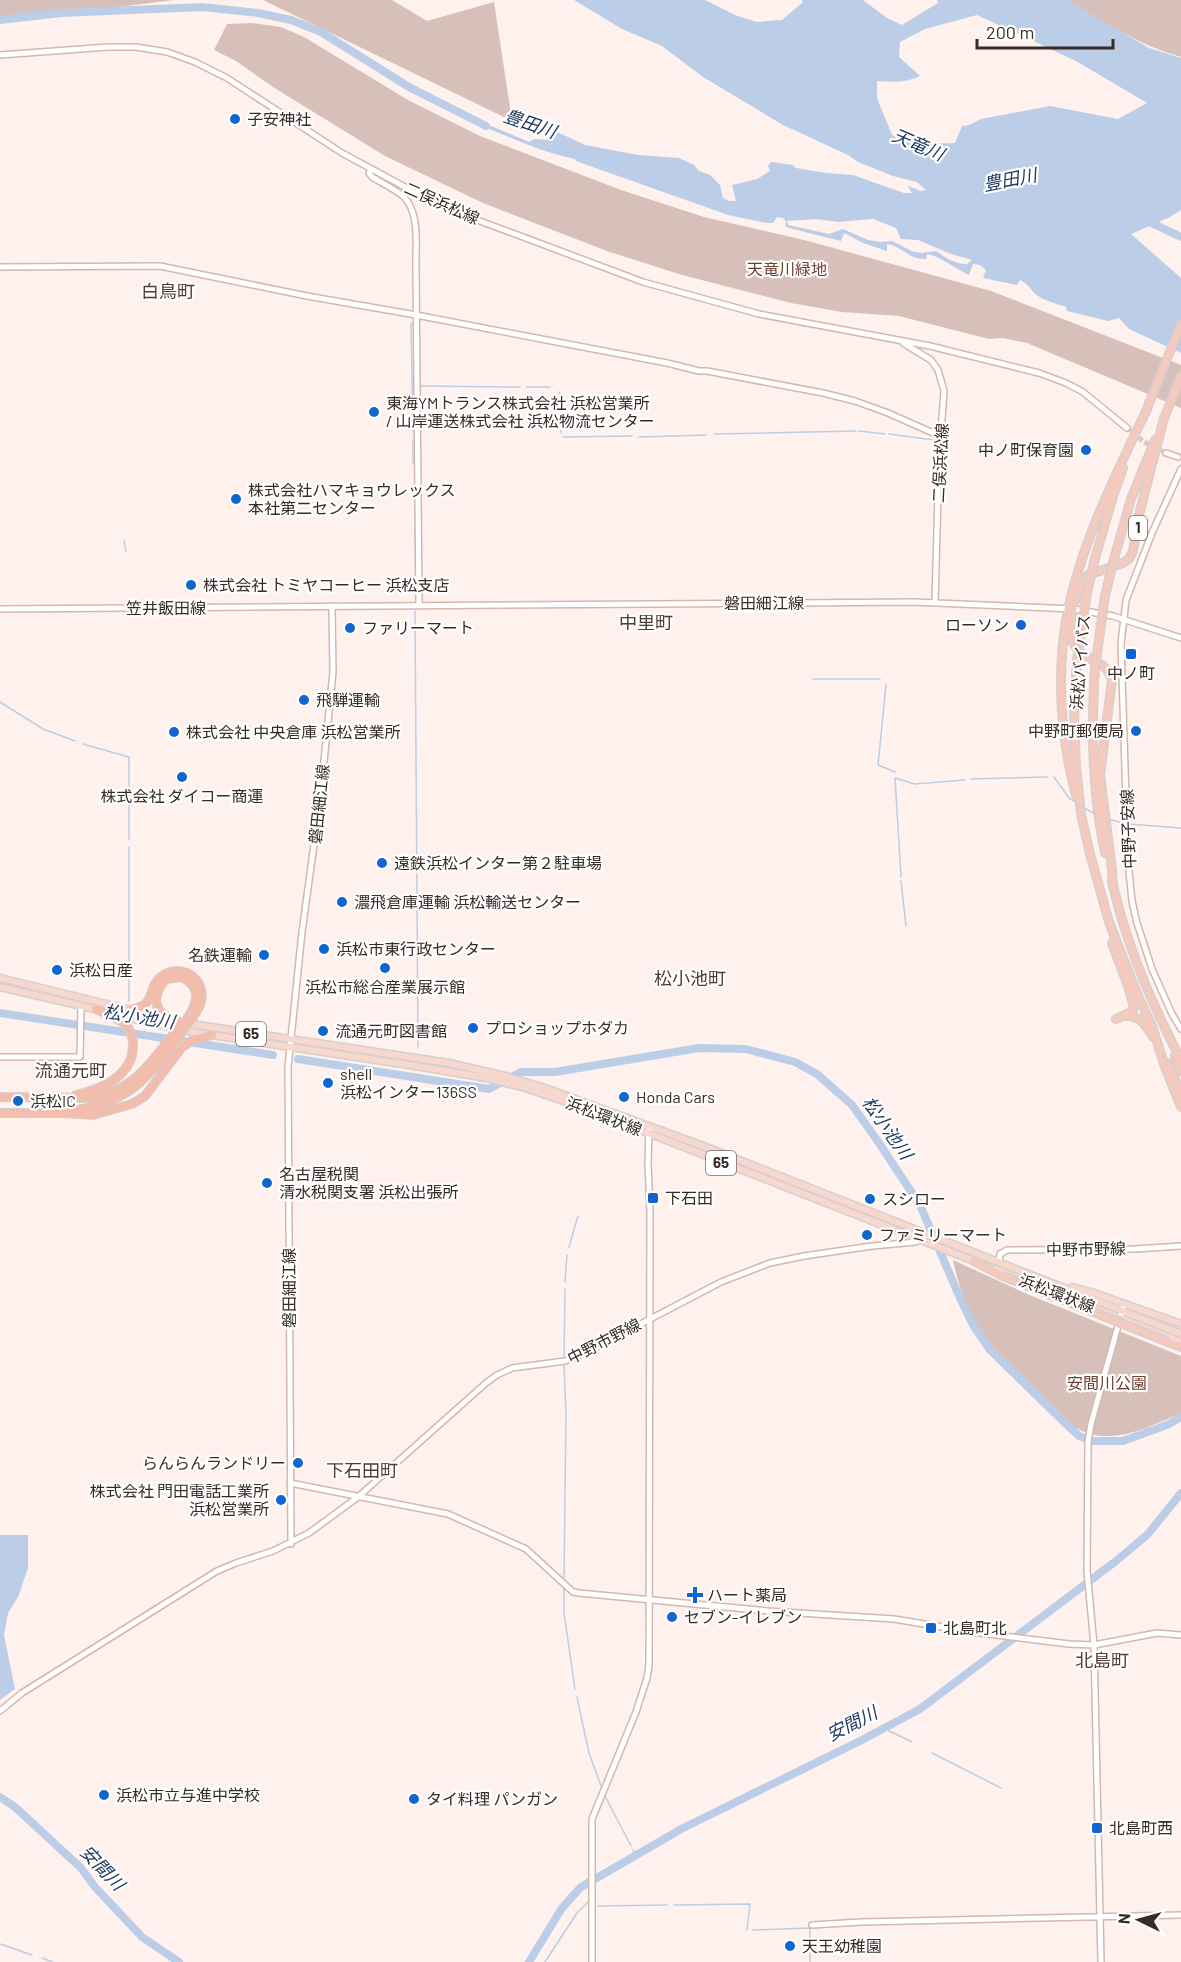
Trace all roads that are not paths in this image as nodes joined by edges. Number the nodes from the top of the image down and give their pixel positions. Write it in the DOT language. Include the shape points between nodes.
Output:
graph roads {
  1 [pos="0,55"];
  2 [pos="371,169"];
  3 [pos="0,267"];
  4 [pos="417,315"];
  5 [pos="1181,324"];
  6 [pos="902,342"];
  7 [pos="1181,376"];
  8 [pos="1148,407"];
  9 [pos="1164,418"];
  10 [pos="1127,428"];
  11 [pos="940,436"];
  12 [pos="1166,453"];
  13 [pos="1178,457"];
  14 [pos="1181,469"];
  15 [pos="935,603"];
  16 [pos="419,605"];
  17 [pos="332,606"];
  18 [pos="0,609"];
  19 [pos="1071,609"];
  20 [pos="1123,618"];
  21 [pos="1181,638"];
  22 [pos="1081,814"];
  23 [pos="1108,855"];
  24 [pos="1108,919"];
  25 [pos="0,978"];
  26 [pos="0,987"];
  27 [pos="81,1005"];
  28 [pos="96,1009"];
  29 [pos="130,1010"];
  30 [pos="178,1022"];
  31 [pos="1161,1023"];
  32 [pos="1181,1029"];
  33 [pos="212,1035"];
  34 [pos="290,1043"];
  35 [pos="1157,1043"];
  36 [pos="167,1046"];
  37 [pos="0,1057"];
  38 [pos="1181,1060"];
  39 [pos="1181,1071"];
  40 [pos="1181,1092"];
  41 [pos="0,1096"];
  42 [pos="68,1097"];
  43 [pos="1181,1107"];
  44 [pos="0,1113"];
  45 [pos="63,1113"];
  46 [pos="649,1130"];
  47 [pos="928,1234"];
  48 [pos="921,1240"];
  49 [pos="1181,1246"];
  50 [pos="974,1261"];
  51 [pos="999,1262"];
  52 [pos="1123,1307"];
  53 [pos="650,1318"];
  54 [pos="1119,1318"];
  55 [pos="1180,1324"];
  56 [pos="1181,1334"];
  57 [pos="1181,1342"];
  58 [pos="1181,1347"];
  59 [pos="290,1483"];
  60 [pos="358,1497"];
  61 [pos="291,1544"];
  62 [pos="649,1600"];
  63 [pos="1181,1635"];
  64 [pos="1094,1645"];
  65 [pos="0,1711"];
  66 [pos="1181,1915"];
  67 [pos="1100,1917"];
  68 [pos="812,1925"];
  69 [pos="592,1962"];
  70 [pos="1101,1962"];
  1 -- 2 [label="main road, 二俣浜松線" via="108,47 167,52 227,78"];
  2 -- 4 [label="main road" via="372,177 404,198 412,208"];
  2 -- 6 [label="main road, 二俣浜松線" via="477,220 643,282 759,314"];
  3 -- 4 [label="main road" via="160,266"];
  4 -- 11 [label="main road" via="823,393 879,410"];
  4 -- 16 [label="main road"];
  5 -- 8 [label="highway, 浜松バイパス / 1"];
  6 -- 10 [label="main road, 二俣浜松線" via="1039,373 1066,383"];
  6 -- 11 [label="main road, 二俣浜松線" via="932,360 938,370 944,391"];
  7 -- 9 [label="highway, 浜松バイパス / 1"];
  8 -- 19 [label="highway, 1" via="1105,498"];
  8 -- 22 [label="highway, 浜松バイパス / 1, bridge" via="1114,493 1087,593 1074,709"];
  9 -- 19 [label="highway, 1" via="1134,550 1123,563 1088,575"];
  9 -- 23 [label="highway, 浜松バイパス / 1, bridge" via="1131,499 1114,559 1095,668 1093,765 1097,814"];
  11 -- 15 [label="main road, 二俣浜松線"];
  12 -- 13 [label="main road"];
  14 -- 20 [label="main road" via="1130,589"];
  15 -- 16 [label="main road, 磐田細江線"];
  15 -- 19 [label="main road, 磐田細江線"];
  16 -- 17 [label="main road, 磐田細江線"];
  17 -- 18 [label="main road, 笠井飯田線"];
  17 -- 34 [label="main road, 磐田細江線" via="333,672"];
  19 -- 20 [label="main road, 磐田細江線"];
  19 -- 22 [label="highway, 1" via="1061,689 1066,752"];
  19 -- 23 [label="highway, 1" via="1073,644 1106,667 1112,680 1100,775"];
  20 -- 21 [label="main road"];
  20 -- 32 [label="main road, 中野子安線" via="1131,889 1152,969"];
  22 -- 24 [label="highway, 浜松バイパス / 1"];
  23 -- 31 [label="highway, 浜松バイパス / 1" via="1120,920"];
  24 -- 35 [label="highway, 浜松バイパス / 1"];
  24 -- 35 [label="highway" via="1108,932 1133,1002 1133,1010 1116,1019 1138,1017"];
  25 -- 29 [label="main road, 浜松環状線 / 65"];
  26 -- 27 [label="main road, 浜松環状線 / 65"];
  27 -- 28 [label="main road, 浜松環状線 / 65"];
  27 -- 37 [label="main road" via="80,1057"];
  28 -- 33 [label="main road, 浜松環状線 / 65"];
  28 -- 42 [label="highway" via="129,1029 131,1058 118,1078 94,1091"];
  29 -- 30 [label="main road, 浜松環状線 / 65"];
  29 -- 36 [label="highway, bridge" via="144,1005 162,975 176,970 189,974 202,995 197,1011"];
  30 -- 34 [label="main road, 浜松環状線 / 65"];
  30 -- 36 [label="highway, bridge" via="161,1012 156,998 162,983 182,977 190,981 196,1002"];
  31 -- 38 [label="highway, 1"];
  31 -- 39 [label="highway"];
  33 -- 34 [label="main road, 浜松環状線 / 65"];
  33 -- 45 [label="highway" via="182,1047 145,1096 132,1104 93,1115"];
  34 -- 46 [label="main road, 浜松環状線 / 65" via="495,1080"];
  34 -- 46 [label="main road, 浜松環状線 / 65" via="449,1064 505,1076"];
  34 -- 59 [label="main road, 磐田細江線"];
  35 -- 40 [label="highway, 1"];
  35 -- 43 [label="highway, 浜松バイパス / 1"];
  36 -- 42 [label="highway" via="118,1091 93,1098"];
  36 -- 45 [label="highway" via="149,1075 127,1094"];
  41 -- 42 [label="highway"];
  44 -- 45 [label="highway"];
  46 -- 47 [label="main road, 浜松環状線 / 65"];
  46 -- 48 [label="main road, 浜松環状線 / 65"];
  46 -- 53 [label="main road"];
  47 -- 48 [label="main road"];
  47 -- 51 [label="main road, 浜松環状線 / 65"];
  48 -- 50 [label="main road, 浜松環状線 / 65"];
  48 -- 53 [label="main road, 中野市野線" via="770,1263 721,1282"];
  49 -- 51 [label="main road, 中野市野線" via="1015,1250 1003,1252"];
  50 -- 54 [label="main road, 浜松環状線 / 65"];
  50 -- 58 [label="highway, bridge"];
  51 -- 52 [label="main road, 浜松環状線 / 65" via="1094,1293"];
  52 -- 54 [label="main road"];
  52 -- 55 [label="main road, 65"];
  52 -- 56 [label="main road, 65"];
  53 -- 60 [label="main road, 中野市野線" via="566,1361 512,1368 497,1375"];
  53 -- 62 [label="main road"];
  54 -- 57 [label="main road, 浜松環状線 / 65"];
  54 -- 64 [label="main road" via="1088,1434 1087,1572"];
  59 -- 60 [label="main road"];
  59 -- 61 [label="main road, 磐田細江線"];
  60 -- 61 [label="main road, 中野市野線"];
  60 -- 62 [label="main road" via="448,1514 526,1549 573,1592"];
  61 -- 65 [label="main road" via="217,1571 22,1693"];
  62 -- 64 [label="main road" via="894,1619"];
  62 -- 69 [label="main road" via="647,1678 594,1811 591,1830"];
  63 -- 64 [label="main road" via="1158,1633"];
  64 -- 67 [label="main road"];
  66 -- 67 [label="main road"];
  67 -- 68 [label="main road"];
  67 -- 70 [label="main road"];
}
